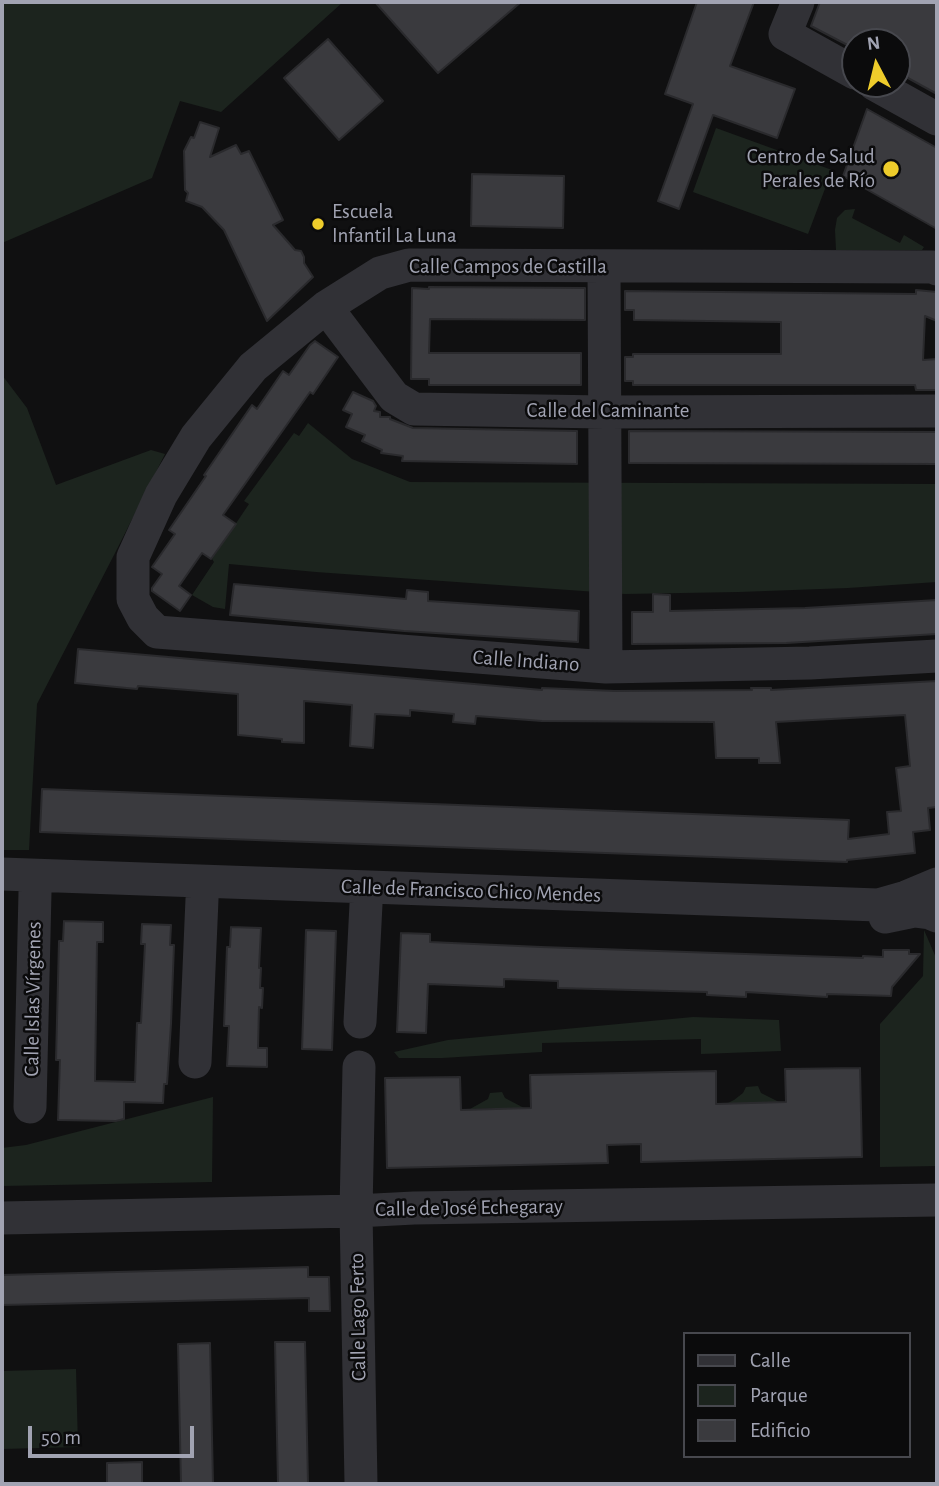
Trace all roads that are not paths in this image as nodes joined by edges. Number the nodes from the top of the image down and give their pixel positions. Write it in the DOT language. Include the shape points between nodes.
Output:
graph roads {
  1 [pos="798,2"];
  2 [pos="841,65"];
  3 [pos="898,98"];
  4 [pos="937,120"];
  5 [pos="604,267"];
  6 [pos="937,269"];
  7 [pos="326,307"];
  8 [pos="937,411"];
  9 [pos="604,412"];
  10 [pos="133,600"];
  11 [pos="937,656"];
  12 [pos="606,667"];
  13 [pos="2,874"];
  14 [pos="937,884"];
  15 [pos="2,890"];
  16 [pos="35,892"];
  17 [pos="202,899"];
  18 [pos="366,904"];
  19 [pos="937,916"];
  20 [pos="360,1022"];
  21 [pos="195,1062"];
  22 [pos="359,1067"];
  23 [pos="30,1107"];
  24 [pos="937,1200"];
  25 [pos="356,1211"];
  26 [pos="2,1217"];
  27 [pos="360,1484"];
  1 -- 2 [label="street" via="785,34"];
  3 -- 4 [label="street"];
  5 -- 6 [label="street, Calle Campos de Castilla"];
  5 -- 7 [label="street, Calle Campos de Castilla" via="409,265 380,273"];
  5 -- 9 [label="street"];
  7 -- 9 [label="street, Calle del Caminante" via="394,397 414,409"];
  7 -- 10 [label="street, Calle Campos de Castilla" via="253,367 195,437 161,495 133,557"];
  8 -- 9 [label="street, Calle del Caminante"];
  9 -- 12 [label="street"];
  10 -- 12 [label="street, Calle Indiano" via="157,632"];
  11 -- 12 [label="street, Calle Indiano"];
  13 -- 14 [label="street, Calle de Francisco Chico Mendes" via="878,905"];
  15 -- 16 [label="street, Calle de Francisco Chico Mendes"];
  16 -- 17 [label="street, Calle de Francisco Chico Mendes"];
  16 -- 23 [label="street, Calle Islas Vírgenes"];
  17 -- 18 [label="street, Calle de Francisco Chico Mendes"];
  17 -- 21 [label="street"];
  18 -- 19 [label="street, Calle de Francisco Chico Mendes" via="841,920 914,911"];
  18 -- 20 [label="street"];
  22 -- 25 [label="street, Calle Lago Ferto"];
  24 -- 25 [label="street, Calle de José Echegaray"];
  25 -- 26 [label="street, Calle de José Echegaray"];
  25 -- 27 [label="street, Calle Lago Ferto"];
}
